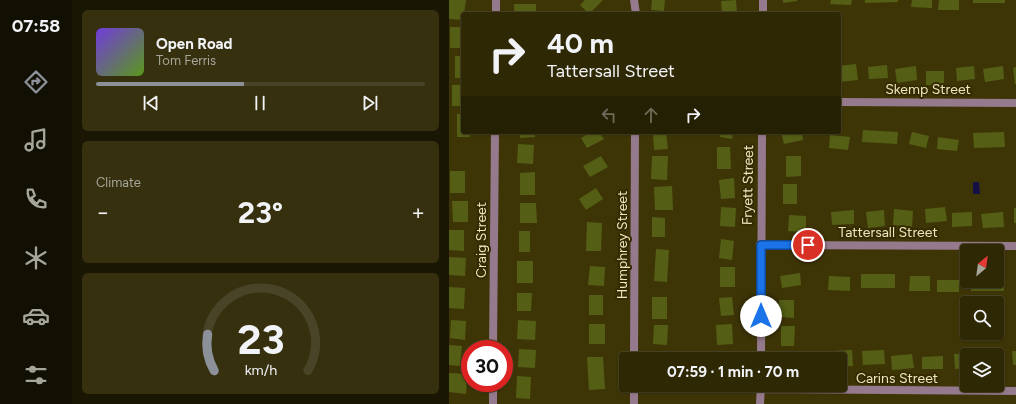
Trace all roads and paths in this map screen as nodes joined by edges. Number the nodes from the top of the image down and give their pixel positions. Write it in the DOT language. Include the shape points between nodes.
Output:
graph roads {
  1 [pos="496,0"];
  2 [pos="634,0"];
  3 [pos="763,0"];
  4 [pos="496,12"];
  5 [pos="636,12"];
  6 [pos="763,12"];
  7 [pos="841,102"];
  8 [pos="1016,103"];
  9 [pos="495,134"];
  10 [pos="635,134"];
  11 [pos="762,134"];
  12 [pos="761,245"];
  13 [pos="1016,246"];
  14 [pos="493,340"];
  15 [pos="634,352"];
  16 [pos="761,352"];
  17 [pos="847,388"];
  18 [pos="1016,391"];
  19 [pos="493,392"];
  20 [pos="634,392"];
  21 [pos="761,392"];
  22 [pos="493,404"];
  23 [pos="634,404"];
  24 [pos="761,404"];
  1 -- 4 [label="street"];
  2 -- 5 [label="street"];
  3 -- 6 [label="street"];
  7 -- 8 [label="street, Skemp Street"];
  9 -- 14 [label="street, Craig Street"];
  10 -- 15 [label="street, Humphrey Street"];
  11 -- 12 [label="street, Fryett Street"];
  12 -- 13 [label="street, Tattersall Street"];
  12 -- 16 [label="street, Fryett Street"];
  17 -- 18 [label="street, Carins Street"];
  19 -- 22 [label="street"];
  20 -- 23 [label="street"];
  21 -- 24 [label="street"];
}
